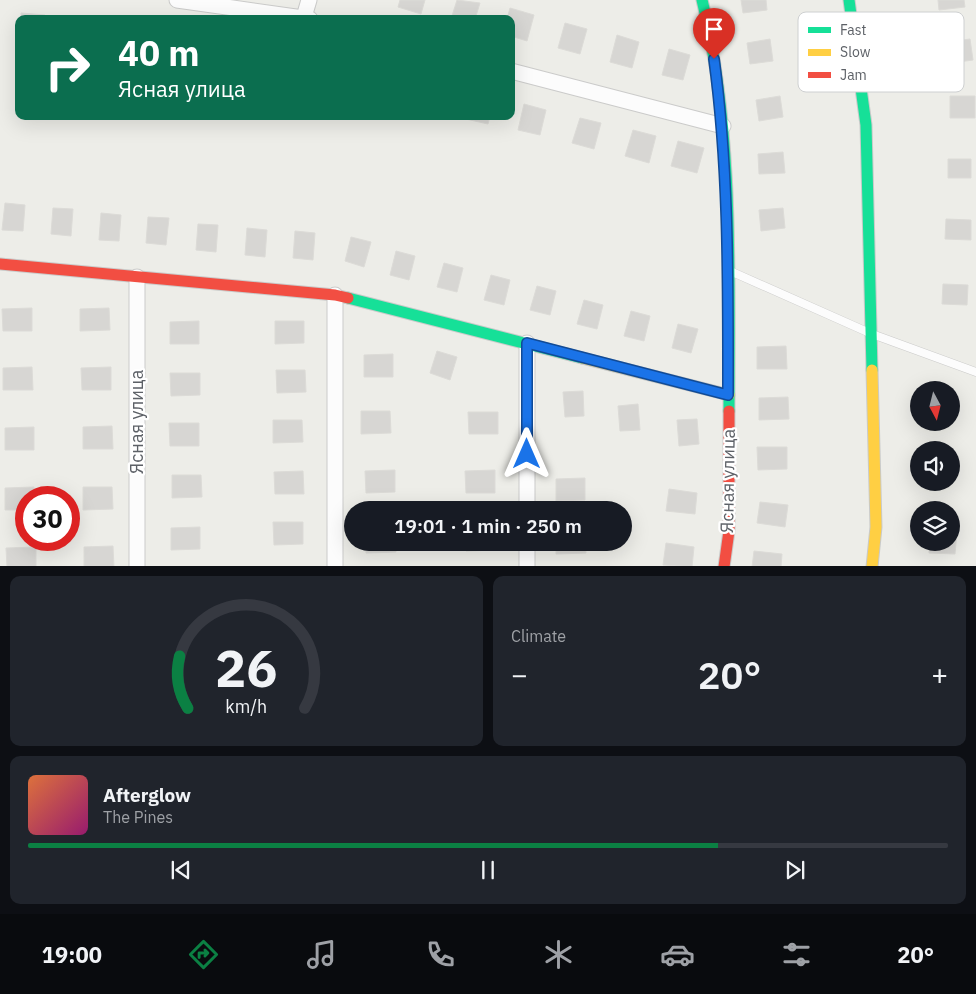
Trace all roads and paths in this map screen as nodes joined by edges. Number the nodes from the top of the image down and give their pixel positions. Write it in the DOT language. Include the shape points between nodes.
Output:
graph roads {
  1 [pos="177,0"];
  2 [pos="309,0"];
  3 [pos="702,0"];
  4 [pos="285,15"];
  5 [pos="307,15"];
  6 [pos="515,72"];
  7 [pos="862,92"];
  8 [pos="723,126"];
  9 [pos="0,264"];
  10 [pos="728,270"];
  11 [pos="137,278"];
  12 [pos="336,294"];
  13 [pos="872,334"];
  14 [pos="527,343"];
  15 [pos="976,372"];
  16 [pos="728,395"];
  17 [pos="527,501"];
  18 [pos="527,551"];
  19 [pos="137,566"];
  20 [pos="335,566"];
  21 [pos="527,566"];
  22 [pos="724,566"];
  23 [pos="872,566"];
  1 -- 4 [label="street"];
  2 -- 5 [label="street"];
  3 -- 8 [label="street, Ясная улица" via="709,25"];
  6 -- 8 [label="street"];
  7 -- 13 [label="street" via="866,125"];
  8 -- 10 [label="street, Ясная улица"];
  9 -- 11 [label="street"];
  10 -- 13 [label="lane"];
  10 -- 16 [label="street, Ясная улица"];
  11 -- 12 [label="street"];
  11 -- 19 [label="street, Ясная улица"];
  12 -- 14 [label="street"];
  12 -- 20 [label="street"];
  13 -- 15 [label="lane"];
  13 -- 23 [label="street" via="876,527"];
  14 -- 16 [label="street"];
  14 -- 17 [label="street"];
  16 -- 22 [label="street, Ясная улица" via="729,531"];
  18 -- 21 [label="street"];
}
